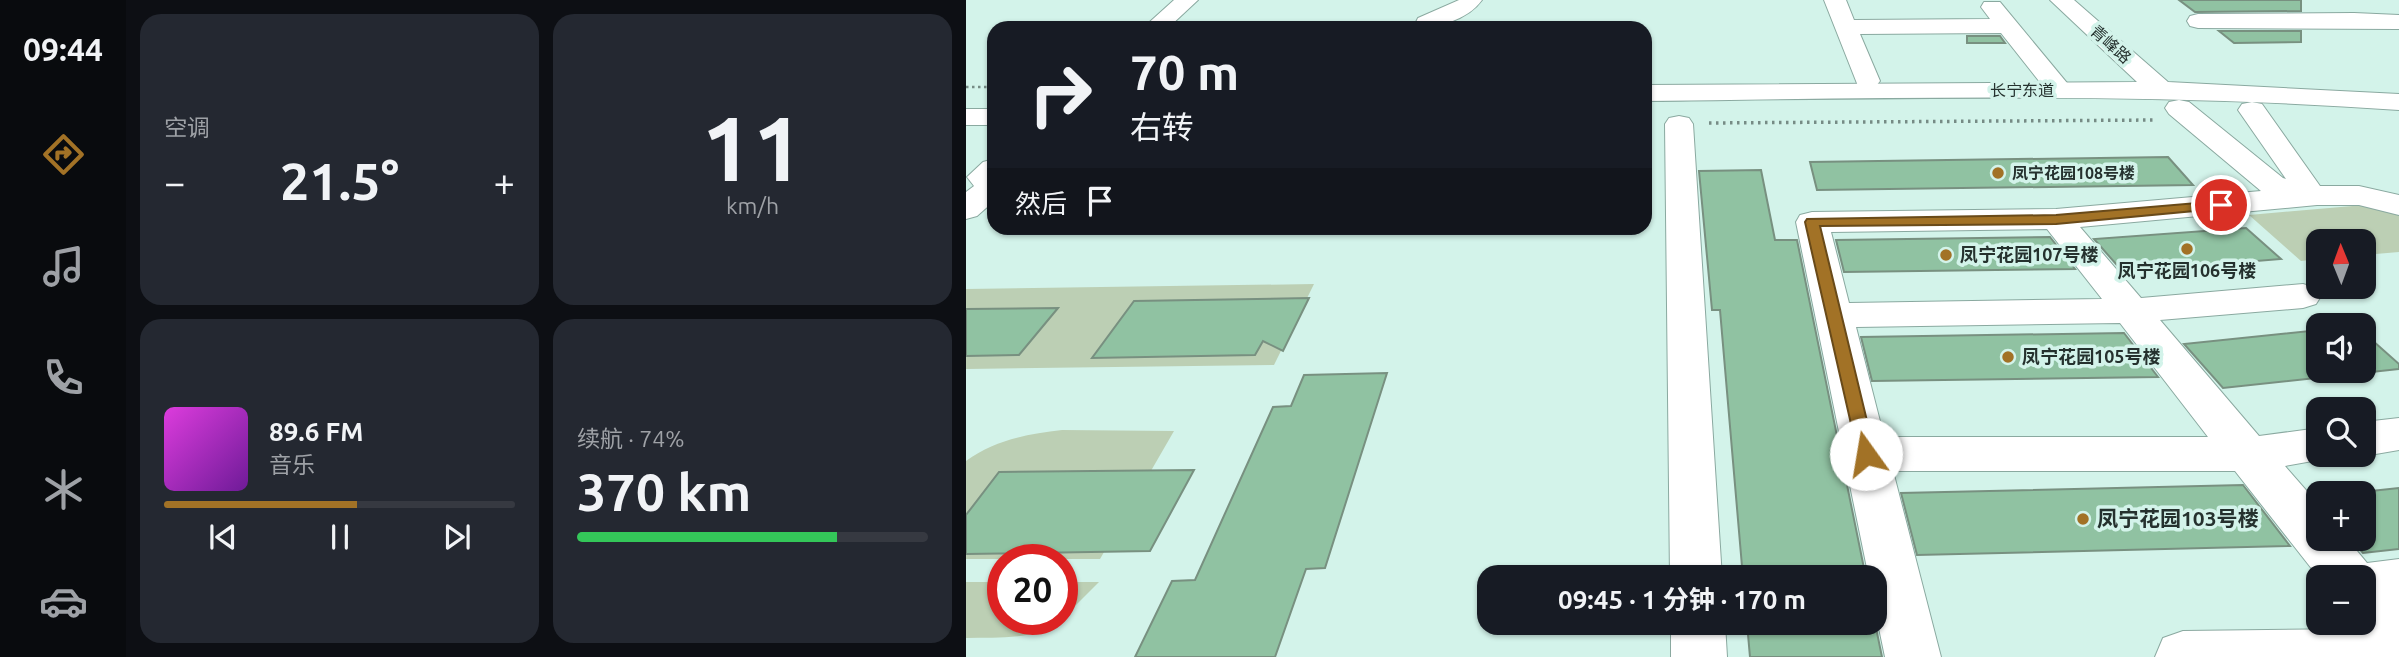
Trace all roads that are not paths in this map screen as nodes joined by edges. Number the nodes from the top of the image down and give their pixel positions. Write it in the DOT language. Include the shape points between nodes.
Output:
graph roads {
  1 [pos="1187,0"];
  2 [pos="1200,0"];
  3 [pos="1471,0"];
  4 [pos="1835,0"];
  5 [pos="1986,0"];
  6 [pos="2323,0"];
  7 [pos="2051,5"];
  8 [pos="2354,20"];
  9 [pos="1162,21"];
  10 [pos="1177,21"];
  11 [pos="1431,21"];
  12 [pos="2198,21"];
  13 [pos="2008,26"];
  14 [pos="1845,27"];
  15 [pos="2393,31"];
  16 [pos="2081,49"];
  17 [pos="2101,69"];
  18 [pos="1867,80"];
  19 [pos="2059,89"];
  20 [pos="2120,89"];
  21 [pos="1652,93"];
  22 [pos="966,98"];
  23 [pos="987,98"];
  24 [pos="2399,102"];
  25 [pos="2167,106"];
  26 [pos="2252,110"];
  27 [pos="966,117"];
  28 [pos="987,117"];
  29 [pos="1662,117"];
  30 [pos="2399,119"];
  31 [pos="987,190"];
  32 [pos="2304,197"];
  33 [pos="2399,205"];
  34 [pos="966,209"];
  35 [pos="2056,219"];
  36 [pos="2303,296"];
  37 [pos="2131,311"];
  38 [pos="1833,315"];
  39 [pos="2399,434"];
  40 [pos="2376,437"];
  41 [pos="2306,447"];
  42 [pos="1866,454"];
  43 [pos="2249,454"];
  44 [pos="1695,565"];
  45 [pos="2339,565"];
  46 [pos="2399,582"];
  47 [pos="2376,585"];
  48 [pos="2376,615"];
  49 [pos="1698,635"];
  50 [pos="2399,649"];
  51 [pos="2399,655"];
  52 [pos="1699,657"];
  53 [pos="1913,657"];
  54 [pos="2183,657"];
  1 -- 9 [label="main road"];
  2 -- 10 [label="main road"];
  3 -- 11 [label="main road"];
  4 -- 14 [label="main road"];
  5 -- 13 [label="main road"];
  6 -- 8 [label="main road"];
  7 -- 16 [label="main road, 青峰路"];
  7 -- 25 [label="main road, 青峰路"];
  8 -- 12 [label="main road"];
  8 -- 15 [label="main road"];
  13 -- 14 [label="main road"];
  13 -- 19 [label="main road"];
  14 -- 18 [label="main road"];
  17 -- 20 [label="main road, 青峰路"];
  19 -- 20 [label="main road, 长宁东道"];
  19 -- 21 [label="main road, 长宁东道"];
  20 -- 25 [label="main road, 长宁东道"];
  22 -- 23 [label="main road"];
  24 -- 25 [label="main road, 长宁东道" via="2292,93"];
  25 -- 26 [label="main road, 长宁东道"];
  25 -- 29 [label="main road, 长宁东道"];
  25 -- 32 [label="main road, 青峰路" via="2272,185"];
  26 -- 30 [label="main road, 长宁东道"];
  26 -- 32 [label="main road" via="2305,185"];
  27 -- 28 [label="main road"];
  29 -- 44 [label="main road"];
  31 -- 34 [label="main road"];
  32 -- 33 [label="main road" via="2351,195"];
  32 -- 35 [label="main road"];
  35 -- 37 [label="main road"];
  35 -- 38 [label="main road" via="1812,222"];
  36 -- 37 [label="main road"];
  37 -- 38 [label="main road"];
  37 -- 43 [label="main road"];
  38 -- 42 [label="main road"];
  39 -- 40 [label="main road"];
  41 -- 43 [label="main road"];
  42 -- 43 [label="main road"];
  42 -- 53 [label="main road"];
  43 -- 45 [label="main road"];
  46 -- 47 [label="main road"];
  48 -- 50 [label="main road"];
  49 -- 52 [label="main road"];
  51 -- 54 [label="main road"];
}
